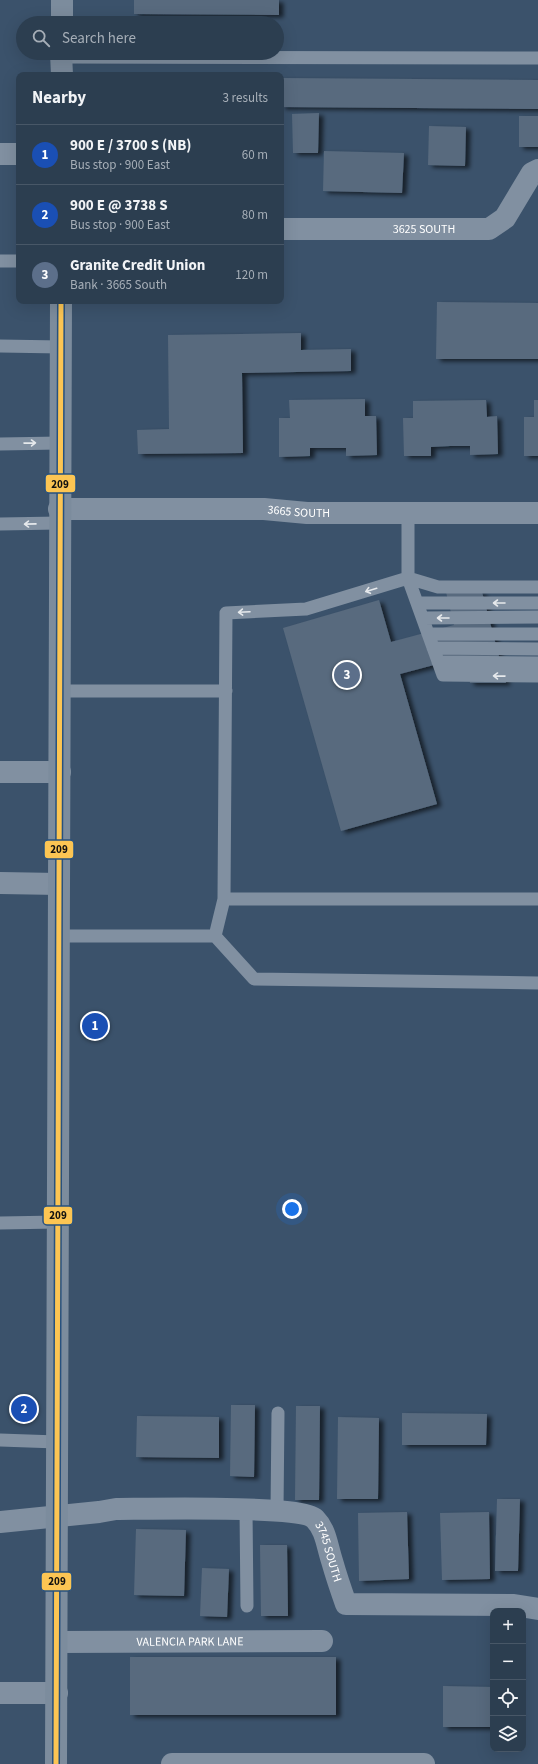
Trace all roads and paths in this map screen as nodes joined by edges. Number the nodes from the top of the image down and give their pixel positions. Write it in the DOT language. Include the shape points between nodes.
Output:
graph roads {
  1 [pos="62,0"];
  2 [pos="62,16"];
  3 [pos="538,58"];
  4 [pos="62,62"];
  5 [pos="0,154"];
  6 [pos="16,154"];
  7 [pos="538,170"];
  8 [pos="284,230"];
  9 [pos="16,260"];
  10 [pos="0,261"];
  11 [pos="61,304"];
  12 [pos="0,346"];
  13 [pos="61,347"];
  14 [pos="60,443"];
  15 [pos="0,444"];
  16 [pos="408,513"];
  17 [pos="538,513"];
  18 [pos="59,516"];
  19 [pos="0,524"];
  20 [pos="408,578"];
  21 [pos="538,586"];
  22 [pos="417,603"];
  23 [pos="538,603"];
  24 [pos="538,617"];
  25 [pos="423,618"];
  26 [pos="428,634"];
  27 [pos="538,634"];
  28 [pos="433,648"];
  29 [pos="538,649"];
  30 [pos="438,662"];
  31 [pos="538,663"];
  32 [pos="538,676"];
  33 [pos="60,691"];
  34 [pos="226,691"];
  35 [pos="0,772"];
  36 [pos="60,772"];
  37 [pos="0,883"];
  38 [pos="59,884"];
  39 [pos="224,899"];
  40 [pos="538,899"];
  41 [pos="58,936"];
  42 [pos="215,936"];
  43 [pos="538,983"];
  44 [pos="58,1222"];
  45 [pos="0,1223"];
  46 [pos="278,1413"];
  47 [pos="0,1440"];
  48 [pos="57,1442"];
  49 [pos="246,1510"];
  50 [pos="277,1510"];
  51 [pos="57,1517"];
  52 [pos="0,1522"];
  53 [pos="247,1606"];
  54 [pos="538,1609"];
  55 [pos="57,1642"];
  56 [pos="322,1642"];
  57 [pos="0,1693"];
  58 [pos="57,1693"];
  59 [pos="56,1764"];
  60 [pos="172,1764"];
  61 [pos="424,1764"];
  1 -- 2 [label="main road"];
  3 -- 4 [label="lane"];
  5 -- 6 [label="street"];
  7 -- 8 [label="street, 3625 SOUTH" via="532,173 505,218 489,229"];
  9 -- 10 [label="lane"];
  11 -- 13 [label="main road"];
  12 -- 13 [label="lane"];
  13 -- 14 [label="main road"];
  15 -- 14 [label="lane, one-way"];
  14 -- 18 [label="main road"];
  16 -- 17 [label="street, 3665 SOUTH"];
  16 -- 18 [label="street, 3665 SOUTH" via="307,513 264,509"];
  16 -- 20 [label="lane"];
  18 -- 19 [label="lane, one-way"];
  18 -- 33 [label="main road"];
  20 -- 21 [label="lane" via="438,586"];
  20 -- 22 [label="lane"];
  20 -- 34 [label="lane, one-way" via="306,610 226,613"];
  23 -- 22 [label="lane, one-way"];
  22 -- 25 [label="lane"];
  24 -- 25 [label="lane, one-way"];
  25 -- 26 [label="lane"];
  26 -- 27 [label="lane"];
  26 -- 28 [label="lane"];
  28 -- 29 [label="lane"];
  28 -- 30 [label="lane"];
  30 -- 31 [label="lane"];
  32 -- 30 [label="lane, one-way" via="444,675"];
  33 -- 34 [label="lane"];
  33 -- 36 [label="main road"];
  34 -- 39 [label="lane"];
  35 -- 36 [label="street"];
  36 -- 38 [label="main road"];
  37 -- 38 [label="street"];
  38 -- 41 [label="main road"];
  39 -- 40 [label="lane"];
  39 -- 42 [label="lane"];
  41 -- 42 [label="lane"];
  41 -- 44 [label="main road"];
  42 -- 43 [label="lane" via="254,979"];
  44 -- 45 [label="lane"];
  44 -- 48 [label="main road"];
  46 -- 50 [label="lane"];
  47 -- 48 [label="lane"];
  48 -- 51 [label="main road"];
  49 -- 50 [label="street, 3745 SOUTH"];
  49 -- 51 [label="street, 3745 SOUTH" via="116,1509"];
  49 -- 53 [label="lane"];
  50 -- 54 [label="street, 3745 SOUTH" via="306,1514 316,1520 325,1533 346,1604 514,1605"];
  51 -- 52 [label="street, 3745 SOUTH"];
  51 -- 55 [label="main road"];
  55 -- 56 [label="street, VALENCIA PARK LANE"];
  55 -- 58 [label="main road"];
  57 -- 58 [label="street"];
  58 -- 59 [label="main road"];
  60 -- 61 [label="street"];
}
